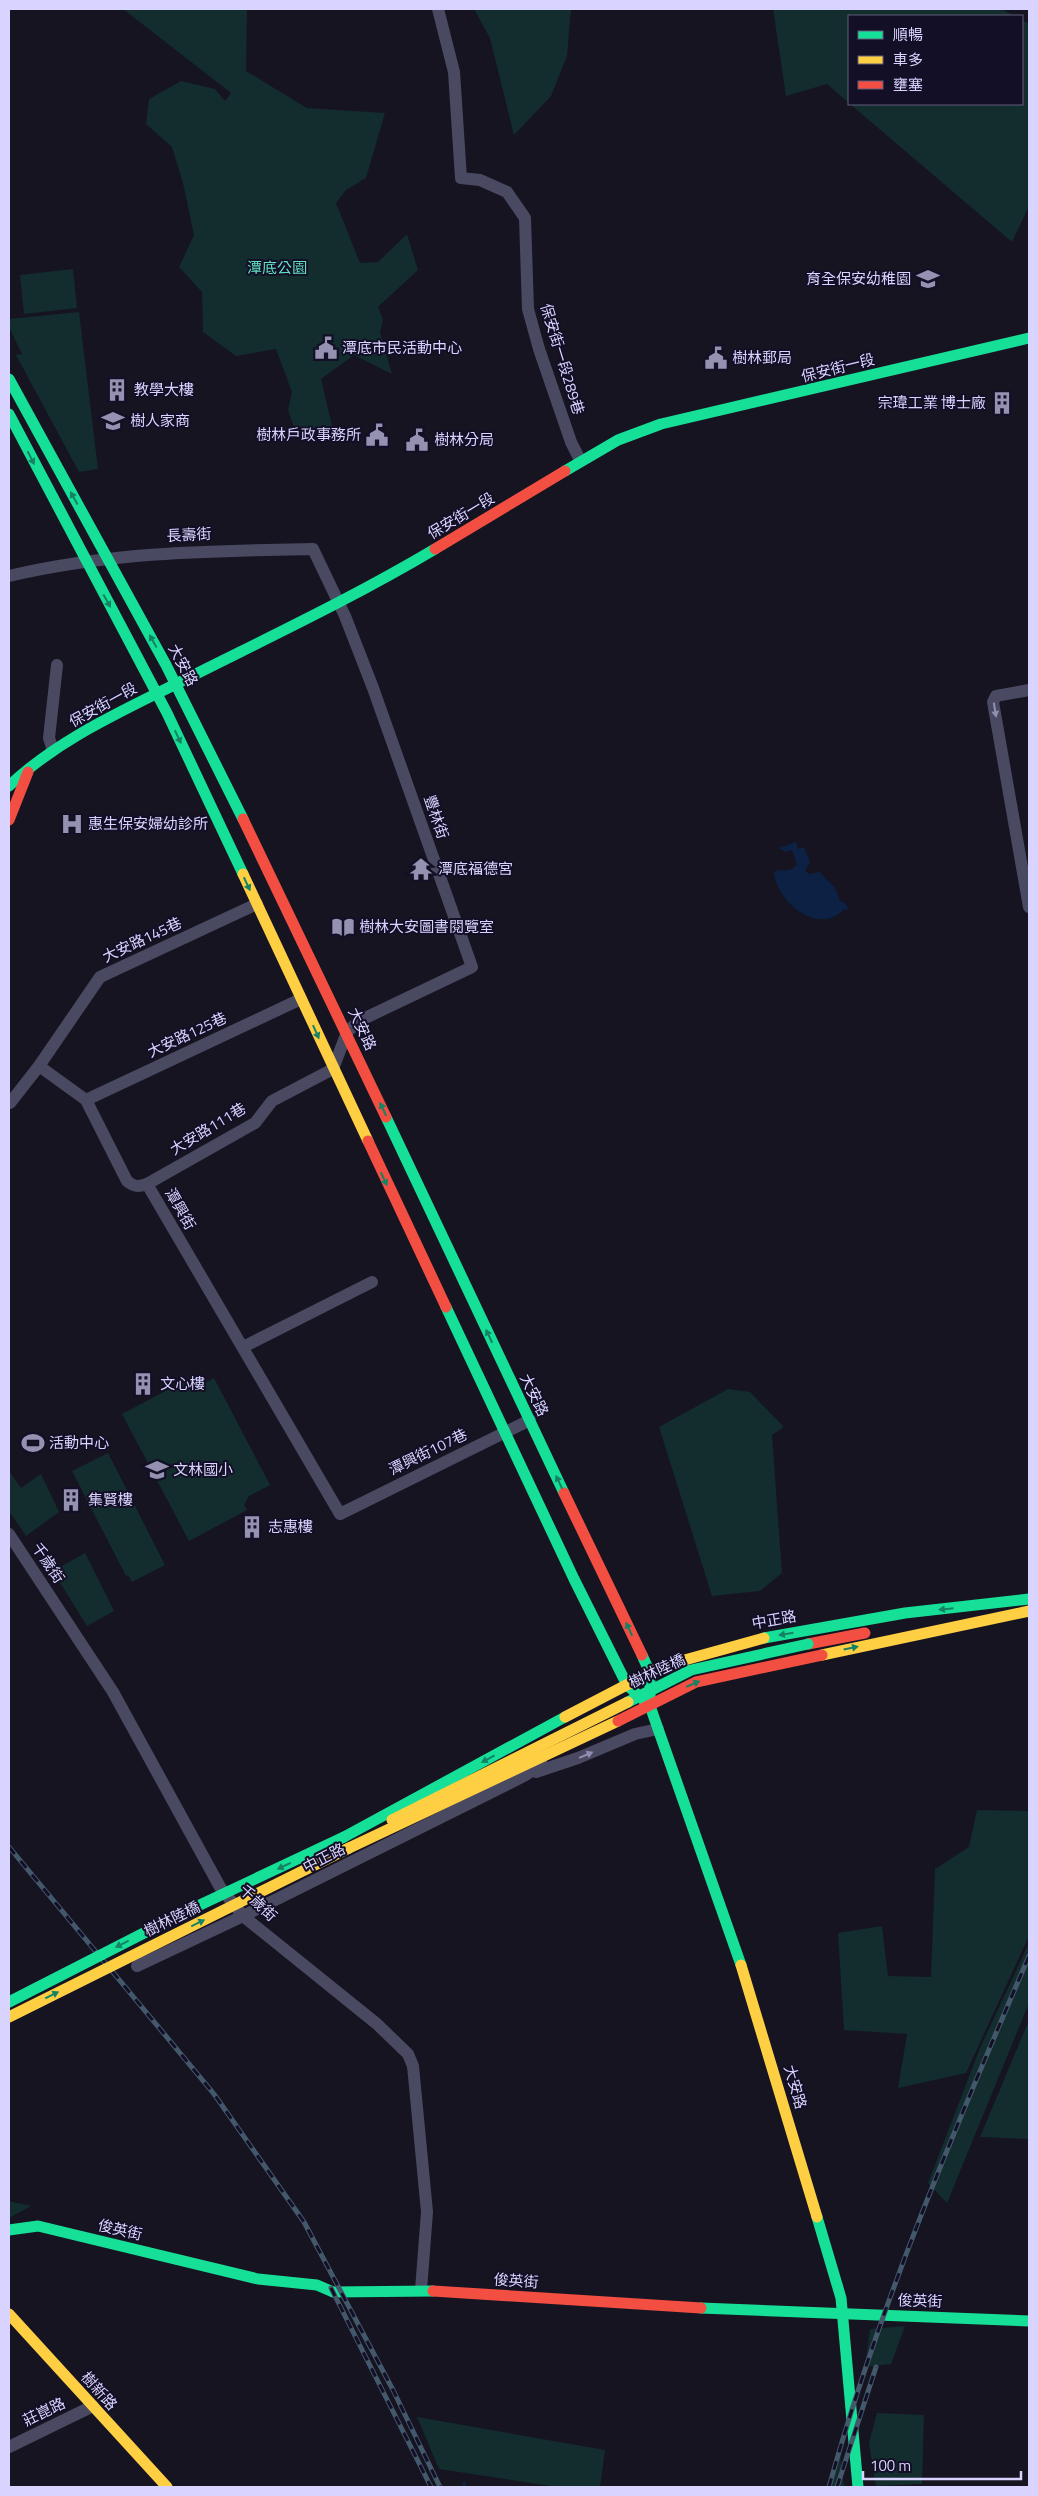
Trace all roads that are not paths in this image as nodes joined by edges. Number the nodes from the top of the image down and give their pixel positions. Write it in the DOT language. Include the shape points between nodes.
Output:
graph roads {
  1 [pos="438,9"];
  2 [pos="1029,338"];
  3 [pos="9,379"];
  4 [pos="9,414"];
  5 [pos="580,460"];
  6 [pos="107,557"];
  7 [pos="85,560"];
  8 [pos="9,576"];
  9 [pos="338,602"];
  10 [pos="57,665"];
  11 [pos="176,684"];
  12 [pos="1029,690"];
  13 [pos="157,693"];
  14 [pos="53,750"];
  15 [pos="31,766"];
  16 [pos="9,786"];
  17 [pos="9,820"];
  18 [pos="257,904"];
  19 [pos="1029,907"];
  20 [pos="301,1000"];
  21 [pos="348,1032"];
  22 [pos="39,1066"];
  23 [pos="333,1069"];
  24 [pos="86,1100"];
  25 [pos="10,1103"];
  26 [pos="147,1184"];
  27 [pos="372,1282"];
  28 [pos="243,1347"];
  29 [pos="530,1420"];
  30 [pos="504,1432"];
  31 [pos="340,1514"];
  32 [pos="9,1534"];
  33 [pos="1026,1605"];
  34 [pos="650,1673"];
  35 [pos="627,1685"];
  36 [pos="650,1706"];
  37 [pos="542,1728"];
  38 [pos="658,1729"];
  39 [pos="588,1736"];
  40 [pos="524,1776"];
  41 [pos="392,1820"];
  42 [pos="344,1837"];
  43 [pos="349,1848"];
  44 [pos="243,1916"];
  45 [pos="137,1966"];
  46 [pos="9,2002"];
  47 [pos="9,2017"];
  48 [pos="9,2230"];
  49 [pos="422,2290"];
  50 [pos="842,2313"];
  51 [pos="9,2314"];
  52 [pos="1029,2320"];
  53 [pos="93,2406"];
  54 [pos="9,2447"];
  55 [pos="167,2487"];
  56 [pos="858,2487"];
  1 -- 5 [label="street, 保安街一段289巷" via="454,72 461,178 480,180 508,192 525,218 528,309 571,442"];
  2 -- 5 [label="street, 保安街一段" via="661,424 618,440"];
  6 -- 3 [label="street, 大安路, one-way"];
  4 -- 7 [label="street, 大安路, one-way"];
  5 -- 9 [label="street, 保安街一段" via="473,528"];
  6 -- 7 [label="street, 長壽街"];
  6 -- 9 [label="street, 長壽街" via="194,551 312,549"];
  11 -- 6 [label="street, 大安路, one-way"];
  7 -- 8 [label="street, 長壽街"];
  7 -- 13 [label="street, 大安路, one-way"];
  9 -- 11 [label="street, 保安街一段"];
  9 -- 21 [label="street, 豐林街" via="374,688 472,967 358,1021"];
  10 -- 14 [label="street" via="49,738"];
  11 -- 13 [label="street, 保安街一段"];
  11 -- 21 [label="street, 大安路"];
  12 -- 19 [label="street, one-way" via="996,696 993,702"];
  13 -- 14 [label="street, 保安街一段"];
  13 -- 18 [label="street, 大安路, one-way"];
  14 -- 15 [label="street, 保安街一段"];
  15 -- 16 [label="street, 保安街一段"];
  15 -- 17 [label="street"];
  18 -- 20 [label="street, 大安路"];
  18 -- 22 [label="street, 大安路145巷" via="100,977"];
  20 -- 23 [label="street, 大安路, one-way"];
  20 -- 24 [label="street, 大安路125巷"];
  21 -- 23 [label="street"];
  29 -- 21 [label="street, 大安路, one-way"];
  22 -- 24 [label="street, 潭興街"];
  22 -- 25 [label="street, 大安路145巷"];
  23 -- 26 [label="street, 大安路111巷" via="272,1101 255,1123"];
  23 -- 30 [label="street, 大安路, one-way"];
  24 -- 26 [label="street, 潭興街" via="127,1181 132,1186"];
  26 -- 28 [label="street, 潭興街"];
  27 -- 28 [label="street"];
  28 -- 31 [label="street, 潭興街"];
  29 -- 30 [label="street, 潭興街107巷"];
  34 -- 29 [label="street, 大安路, one-way"];
  30 -- 31 [label="street, 潭興街107巷"];
  30 -- 35 [label="street, 大安路"];
  32 -- 44 [label="street, 千歲街" via="113,1692 220,1887"];
  33 -- 34 [label="street, 中正路, one-way" via="905,1613 755,1639 663,1666"];
  36 -- 33 [label="street, one-way" via="696,1682"];
  33 -- 41 [label="street, 樹林陸橋, bridge" via="808,1644 691,1670"];
  34 -- 35 [label="street, 中正路"];
  34 -- 36 [label="street, 大安路"];
  35 -- 36 [label="street, 大安路"];
  35 -- 37 [label="street, 中正路"];
  36 -- 38 [label="street, 大安路"];
  36 -- 39 [label="street"];
  37 -- 42 [label="street, 樹林陸橋, one-way"];
  40 -- 38 [label="street, one-way" via="635,1734"];
  38 -- 50 [label="street, 大安路" via="768,2048 841,2298"];
  39 -- 40 [label="street"];
  39 -- 43 [label="street, 樹林陸橋"];
  40 -- 44 [label="street, 中正路"];
  41 -- 42 [label="street, 樹林陸橋"];
  41 -- 43 [label="street, 樹林陸橋"];
  42 -- 46 [label="street, 樹林陸橋, one-way, bridge" via="185,1912"];
  47 -- 43 [label="street, 樹林陸橋, one-way, bridge"];
  44 -- 45 [label="street, 中正路"];
  44 -- 49 [label="street, 千歲街" via="370,2018 408,2054 413,2066 427,2212"];
  48 -- 49 [label="street, 俊英街" via="38,2226 258,2279 317,2285 333,2292"];
  49 -- 50 [label="street, 俊英街" via="684,2307"];
  50 -- 52 [label="street, 俊英街"];
  50 -- 56 [label="street, 大安路"];
  51 -- 53 [label="street, 樹新路"];
  53 -- 54 [label="street, 莊崑路"];
  53 -- 55 [label="street, 樹新路"];
}
